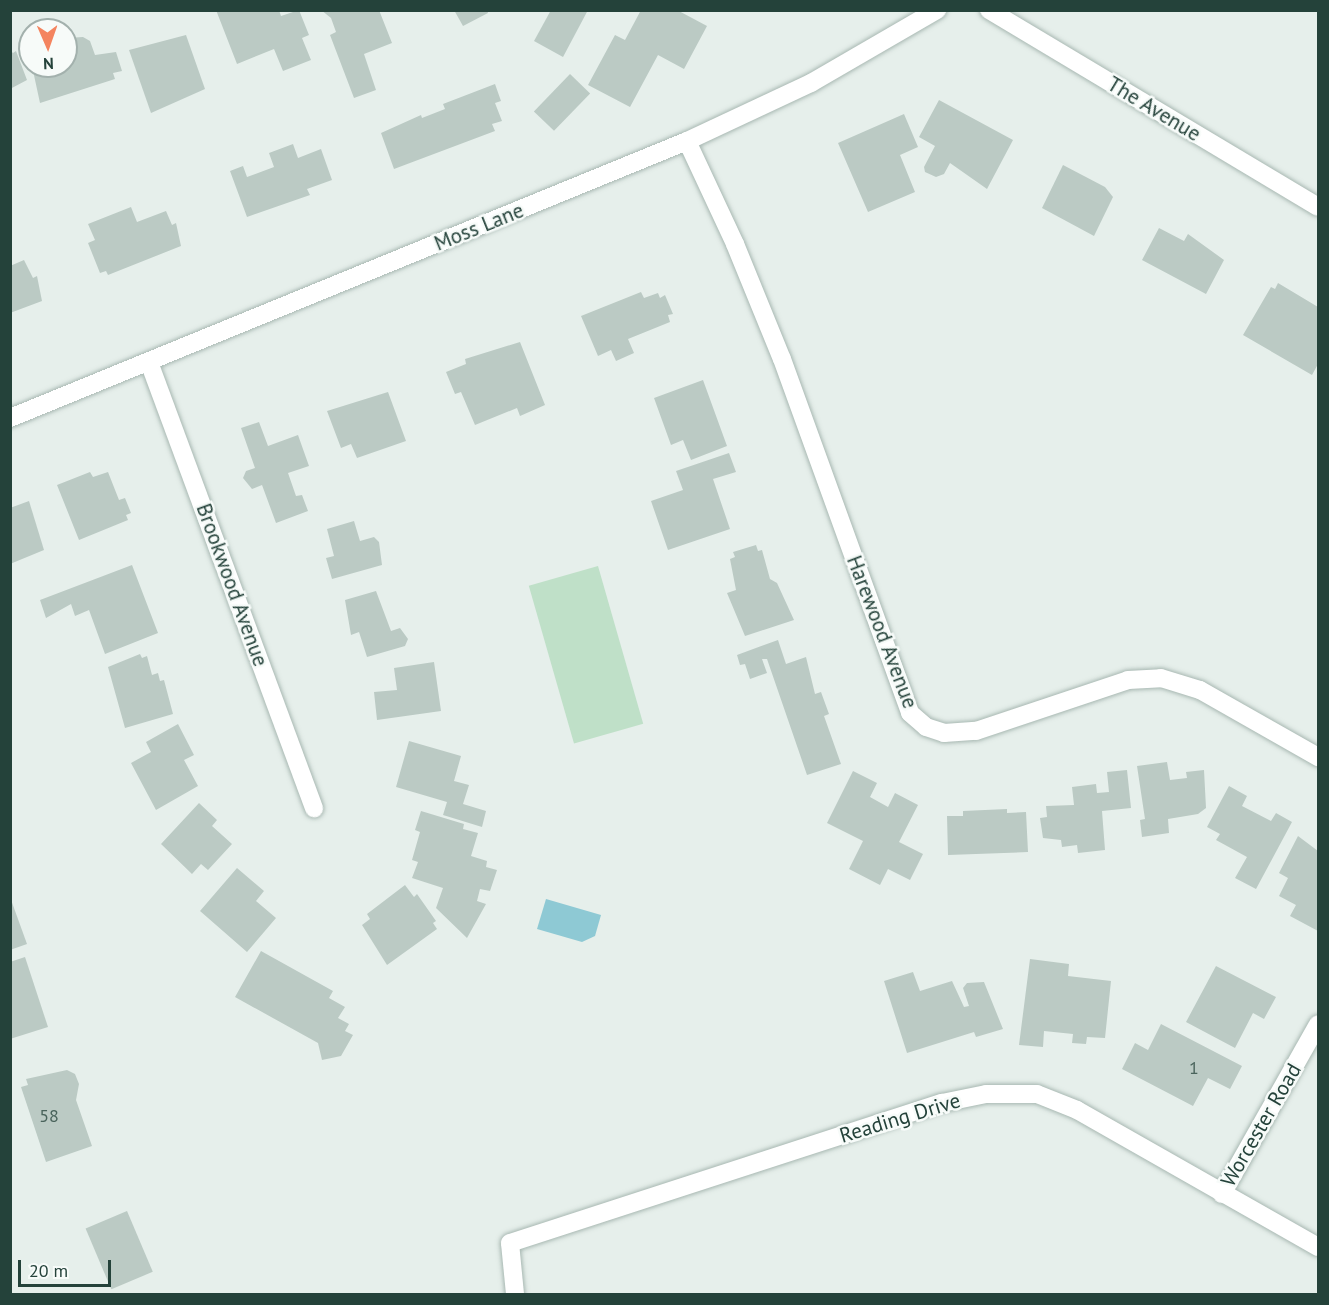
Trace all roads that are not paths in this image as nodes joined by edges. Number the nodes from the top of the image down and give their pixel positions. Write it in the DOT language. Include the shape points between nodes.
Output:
graph roads {
  1 [pos="937,10"];
  2 [pos="989,10"];
  3 [pos="687,141"];
  4 [pos="1318,207"];
  5 [pos="149,362"];
  6 [pos="10,418"];
  7 [pos="1318,757"];
  8 [pos="314,809"];
  9 [pos="1318,1024"];
  10 [pos="1222,1194"];
  11 [pos="1318,1247"];
  12 [pos="515,1294"];
  1 -- 3 [label="street, Moss Lane" via="811,83"];
  2 -- 4 [label="street, The Avenue"];
  3 -- 5 [label="street, Moss Lane"];
  3 -- 7 [label="street, Harewood Avenue" via="782,359 910,713 926,727 944,733 976,731 1128,680 1161,678 1200,690"];
  5 -- 6 [label="street, Moss Lane"];
  5 -- 8 [label="street, Brookwood Avenue"];
  9 -- 10 [label="street, Worcester Road"];
  10 -- 11 [label="street, Reading Drive"];
  10 -- 12 [label="street, Reading Drive" via="1077,1110 1038,1094 986,1094 942,1103 510,1243"];
}
